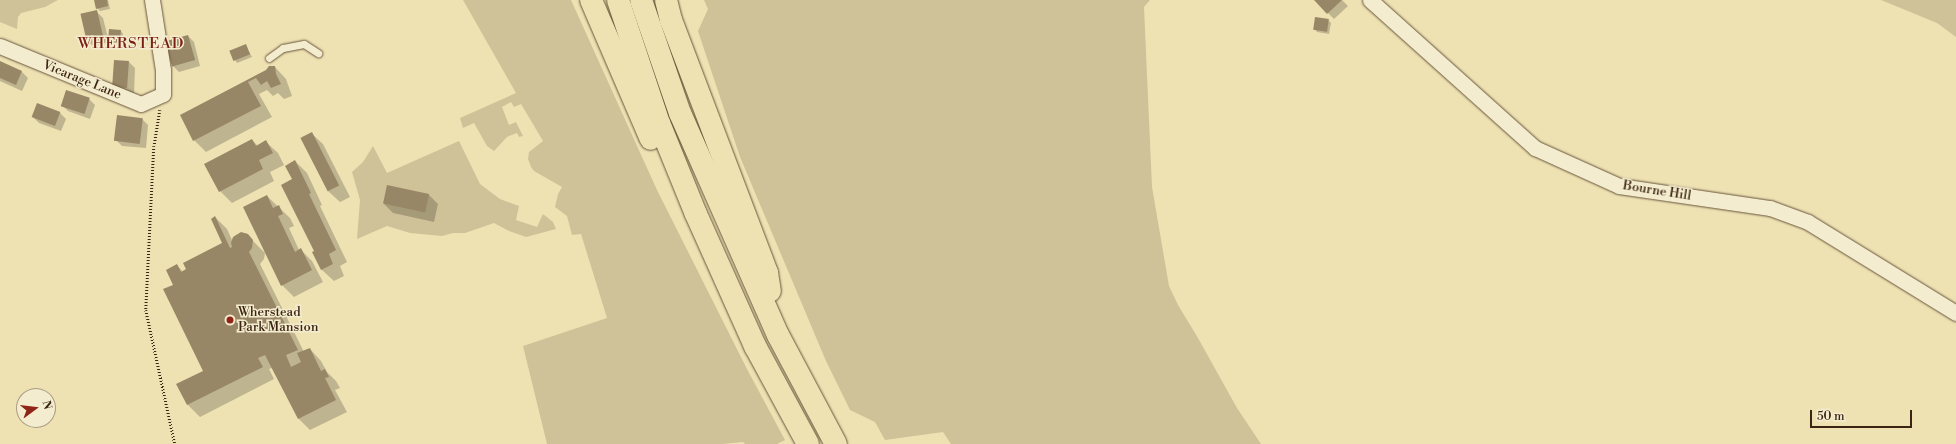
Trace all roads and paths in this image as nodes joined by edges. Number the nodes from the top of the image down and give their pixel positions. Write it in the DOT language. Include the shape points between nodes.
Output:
graph roads {
  1 [pos="152,0"];
  2 [pos="591,0"];
  3 [pos="618,0"];
  4 [pos="641,0"];
  5 [pos="666,0"];
  6 [pos="1370,0"];
  7 [pos="0,46"];
  8 [pos="318,53"];
  9 [pos="269,58"];
  10 [pos="163,94"];
  11 [pos="696,214"];
  12 [pos="1956,313"];
  13 [pos="778,335"];
  14 [pos="175,444"];
  15 [pos="808,444"];
  16 [pos="836,444"];
  1 -- 10 [label="street"];
  2 -- 11 [label="highway" via="667,176"];
  3 -- 11 [label="highway" via="659,123"];
  4 -- 13 [label="highway" via="680,113"];
  5 -- 13 [label="highway" via="671,20 767,273"];
  6 -- 12 [label="street, Bourne Hill" via="1535,148 1619,186 1770,208 1808,222"];
  7 -- 10 [label="street, Vicarage Lane" via="141,104"];
  8 -- 9 [label="lane" via="304,44 283,48"];
  10 -- 14 [label="path" via="154,146 146,310"];
  11 -- 15 [label="highway" via="755,346"];
  13 -- 16 [label="highway"];
}
